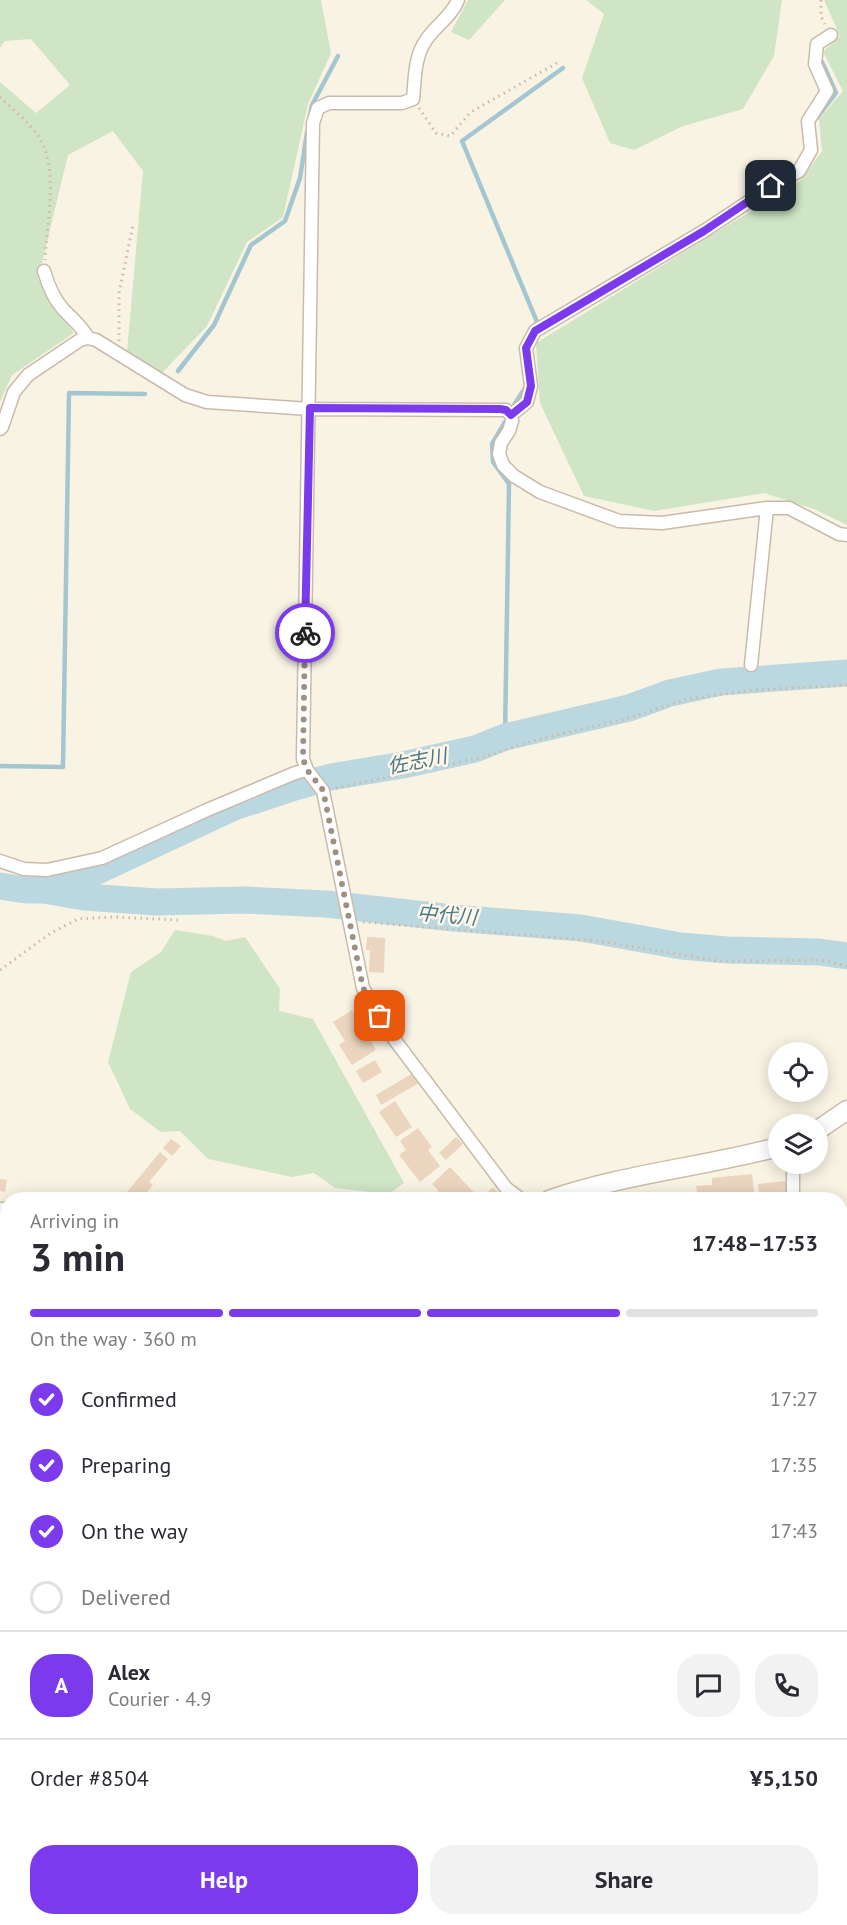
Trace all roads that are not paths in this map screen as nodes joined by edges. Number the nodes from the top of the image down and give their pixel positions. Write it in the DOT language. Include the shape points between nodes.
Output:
graph roads {
  1 [pos="458,0"];
  2 [pos="831,35"];
  3 [pos="44,271"];
  4 [pos="88,338"];
  5 [pos="310,408"];
  6 [pos="511,415"];
  7 [pos="0,429"];
  8 [pos="767,508"];
  9 [pos="847,535"];
  10 [pos="751,665"];
  11 [pos="307,770"];
  12 [pos="0,861"];
  13 [pos="847,1110"];
  14 [pos="828,1123"];
  15 [pos="768,1150"];
  16 [pos="793,1174"];
  17 [pos="511,1192"];
  18 [pos="572,1192"];
  19 [pos="794,1192"];
  1 -- 5 [label="street" via="418,54 413,99 402,103 329,103 318,108 313,123"];
  2 -- 6 [label="street" via="818,44 815,64 827,91 808,121 812,150 799,171 535,331 526,348 531,386 527,402"];
  3 -- 4 [label="street" via="62,308"];
  4 -- 5 [label="street" via="185,395 207,402"];
  4 -- 7 [label="street" via="28,375 14,392"];
  5 -- 6 [label="street" via="500,409"];
  5 -- 11 [label="street" via="303,759"];
  6 -- 8 [label="street" via="499,454 502,465 540,492 619,520 662,523"];
  8 -- 9 [label="street" via="789,508"];
  8 -- 10 [label="street"];
  11 -- 12 [label="street" via="102,858 47,870"];
  11 -- 17 [label="street" via="323,790 363,988 388,1031"];
  13 -- 14 [label="street"];
  15 -- 18 [label="street"];
  16 -- 19 [label="street"];
}
